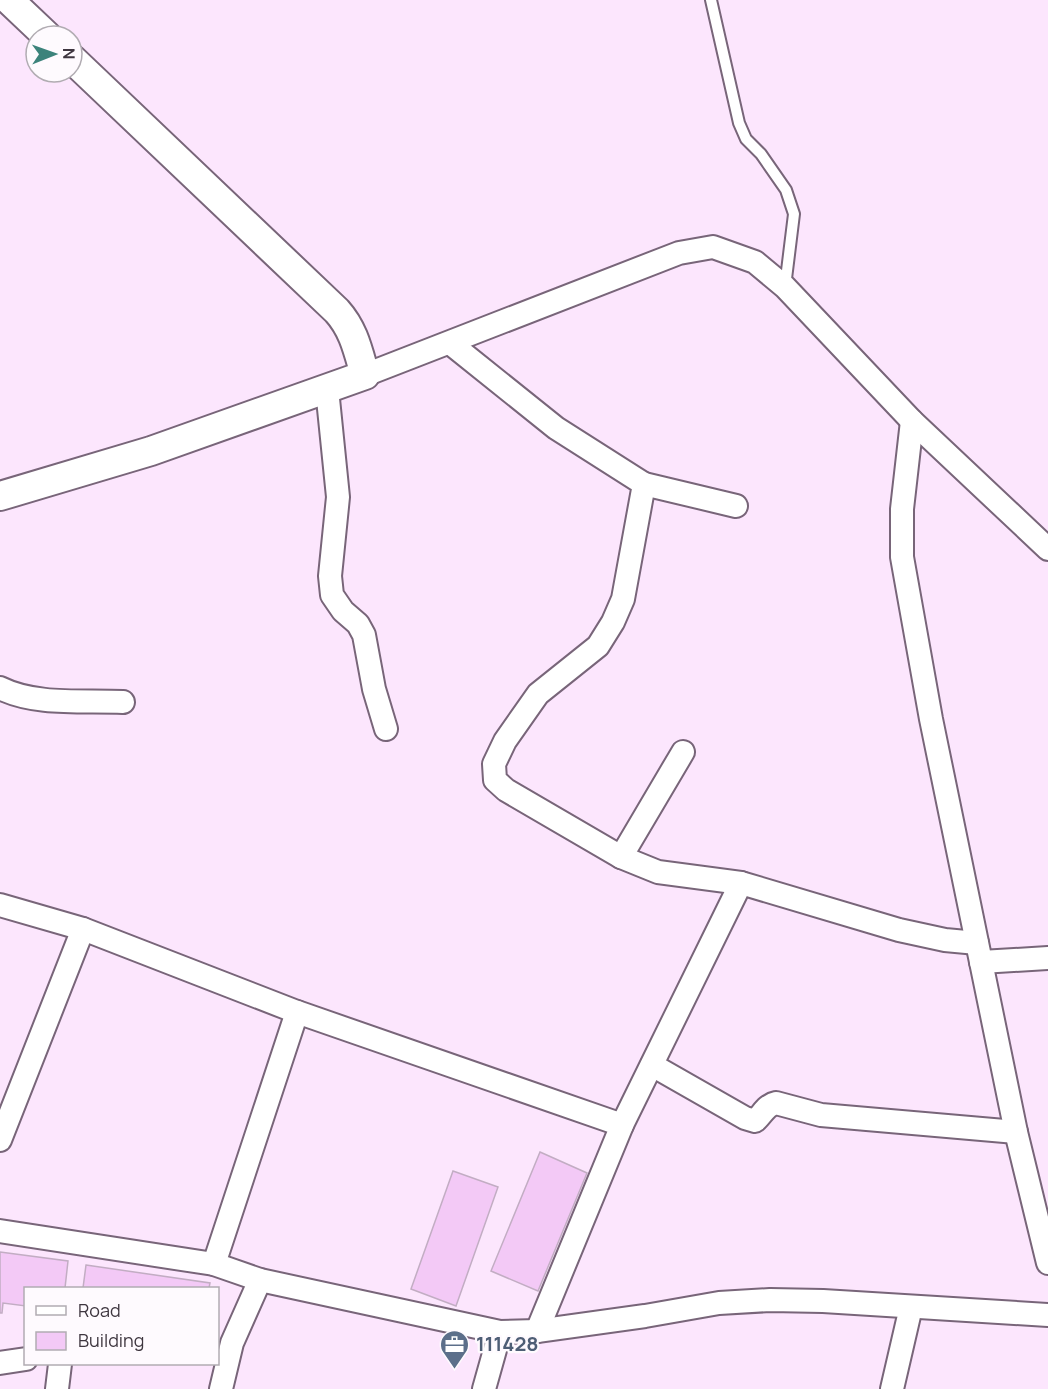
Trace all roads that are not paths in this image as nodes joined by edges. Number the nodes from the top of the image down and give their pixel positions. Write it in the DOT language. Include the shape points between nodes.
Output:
graph roads {
  1 [pos="9,0"];
  2 [pos="711,0"];
  3 [pos="34,24"];
  4 [pos="84,70"];
  5 [pos="785,287"];
  6 [pos="450,343"];
  7 [pos="365,375"];
  8 [pos="327,389"];
  9 [pos="912,421"];
  10 [pos="644,484"];
  11 [pos="0,496"];
  12 [pos="736,506"];
  13 [pos="1048,549"];
  14 [pos="0,688"];
  15 [pos="123,702"];
  16 [pos="386,729"];
  17 [pos="683,752"];
  18 [pos="621,857"];
  19 [pos="741,883"];
  20 [pos="0,905"];
  21 [pos="83,929"];
  22 [pos="979,952"];
  23 [pos="1048,958"];
  24 [pos="297,1012"];
  25 [pos="652,1065"];
  26 [pos="622,1125"];
  27 [pos="1016,1132"];
  28 [pos="0,1140"];
  29 [pos="0,1231"];
  30 [pos="1048,1263"];
  31 [pos="214,1264"];
  32 [pos="260,1280"];
  33 [pos="911,1307"];
  34 [pos="1048,1315"];
  35 [pos="537,1331"];
  36 [pos="500,1332"];
  37 [pos="225,1344"];
  38 [pos="24,1359"];
  39 [pos="0,1363"];
  40 [pos="60,1365"];
  41 [pos="57,1389"];
  42 [pos="221,1389"];
  43 [pos="484,1389"];
  44 [pos="892,1389"];
  1 -- 3 [label="street"];
  2 -- 5 [label="lane" via="739,123 746,139 786,190 794,214"];
  4 -- 7 [label="street" via="338,311 355,338"];
  5 -- 6 [label="street" via="755,262 713,247 679,253"];
  5 -- 9 [label="street"];
  6 -- 7 [label="street"];
  6 -- 10 [label="street" via="556,428"];
  7 -- 8 [label="street"];
  8 -- 11 [label="street" via="150,451"];
  8 -- 16 [label="street" via="338,497 330,576 332,595 364,635"];
  9 -- 13 [label="street"];
  9 -- 22 [label="street" via="902,509 902,556"];
  10 -- 12 [label="street"];
  10 -- 18 [label="street" via="623,599 613,622 598,646 538,694 494,764 495,780 506,790"];
  14 -- 15 [label="street" via="37,699"];
  17 -- 18 [label="street"];
  18 -- 19 [label="street" via="658,872"];
  19 -- 22 [label="street"];
  19 -- 25 [label="street"];
  20 -- 21 [label="street"];
  21 -- 24 [label="street"];
  21 -- 28 [label="street"];
  22 -- 23 [label="street"];
  22 -- 27 [label="street"];
  24 -- 26 [label="street"];
  24 -- 31 [label="street"];
  25 -- 26 [label="street"];
  25 -- 27 [label="street" via="755,1121 769,1105 776,1103 821,1115"];
  26 -- 35 [label="street"];
  27 -- 30 [label="street"];
  29 -- 31 [label="street"];
  31 -- 32 [label="street"];
  32 -- 36 [label="street"];
  32 -- 37 [label="street"];
  33 -- 34 [label="street"];
  33 -- 35 [label="street" via="823,1301 719,1303"];
  33 -- 44 [label="street"];
  35 -- 36 [label="street"];
  36 -- 43 [label="street"];
  37 -- 42 [label="street"];
  38 -- 39 [label="street"];
  40 -- 41 [label="street"];
}
